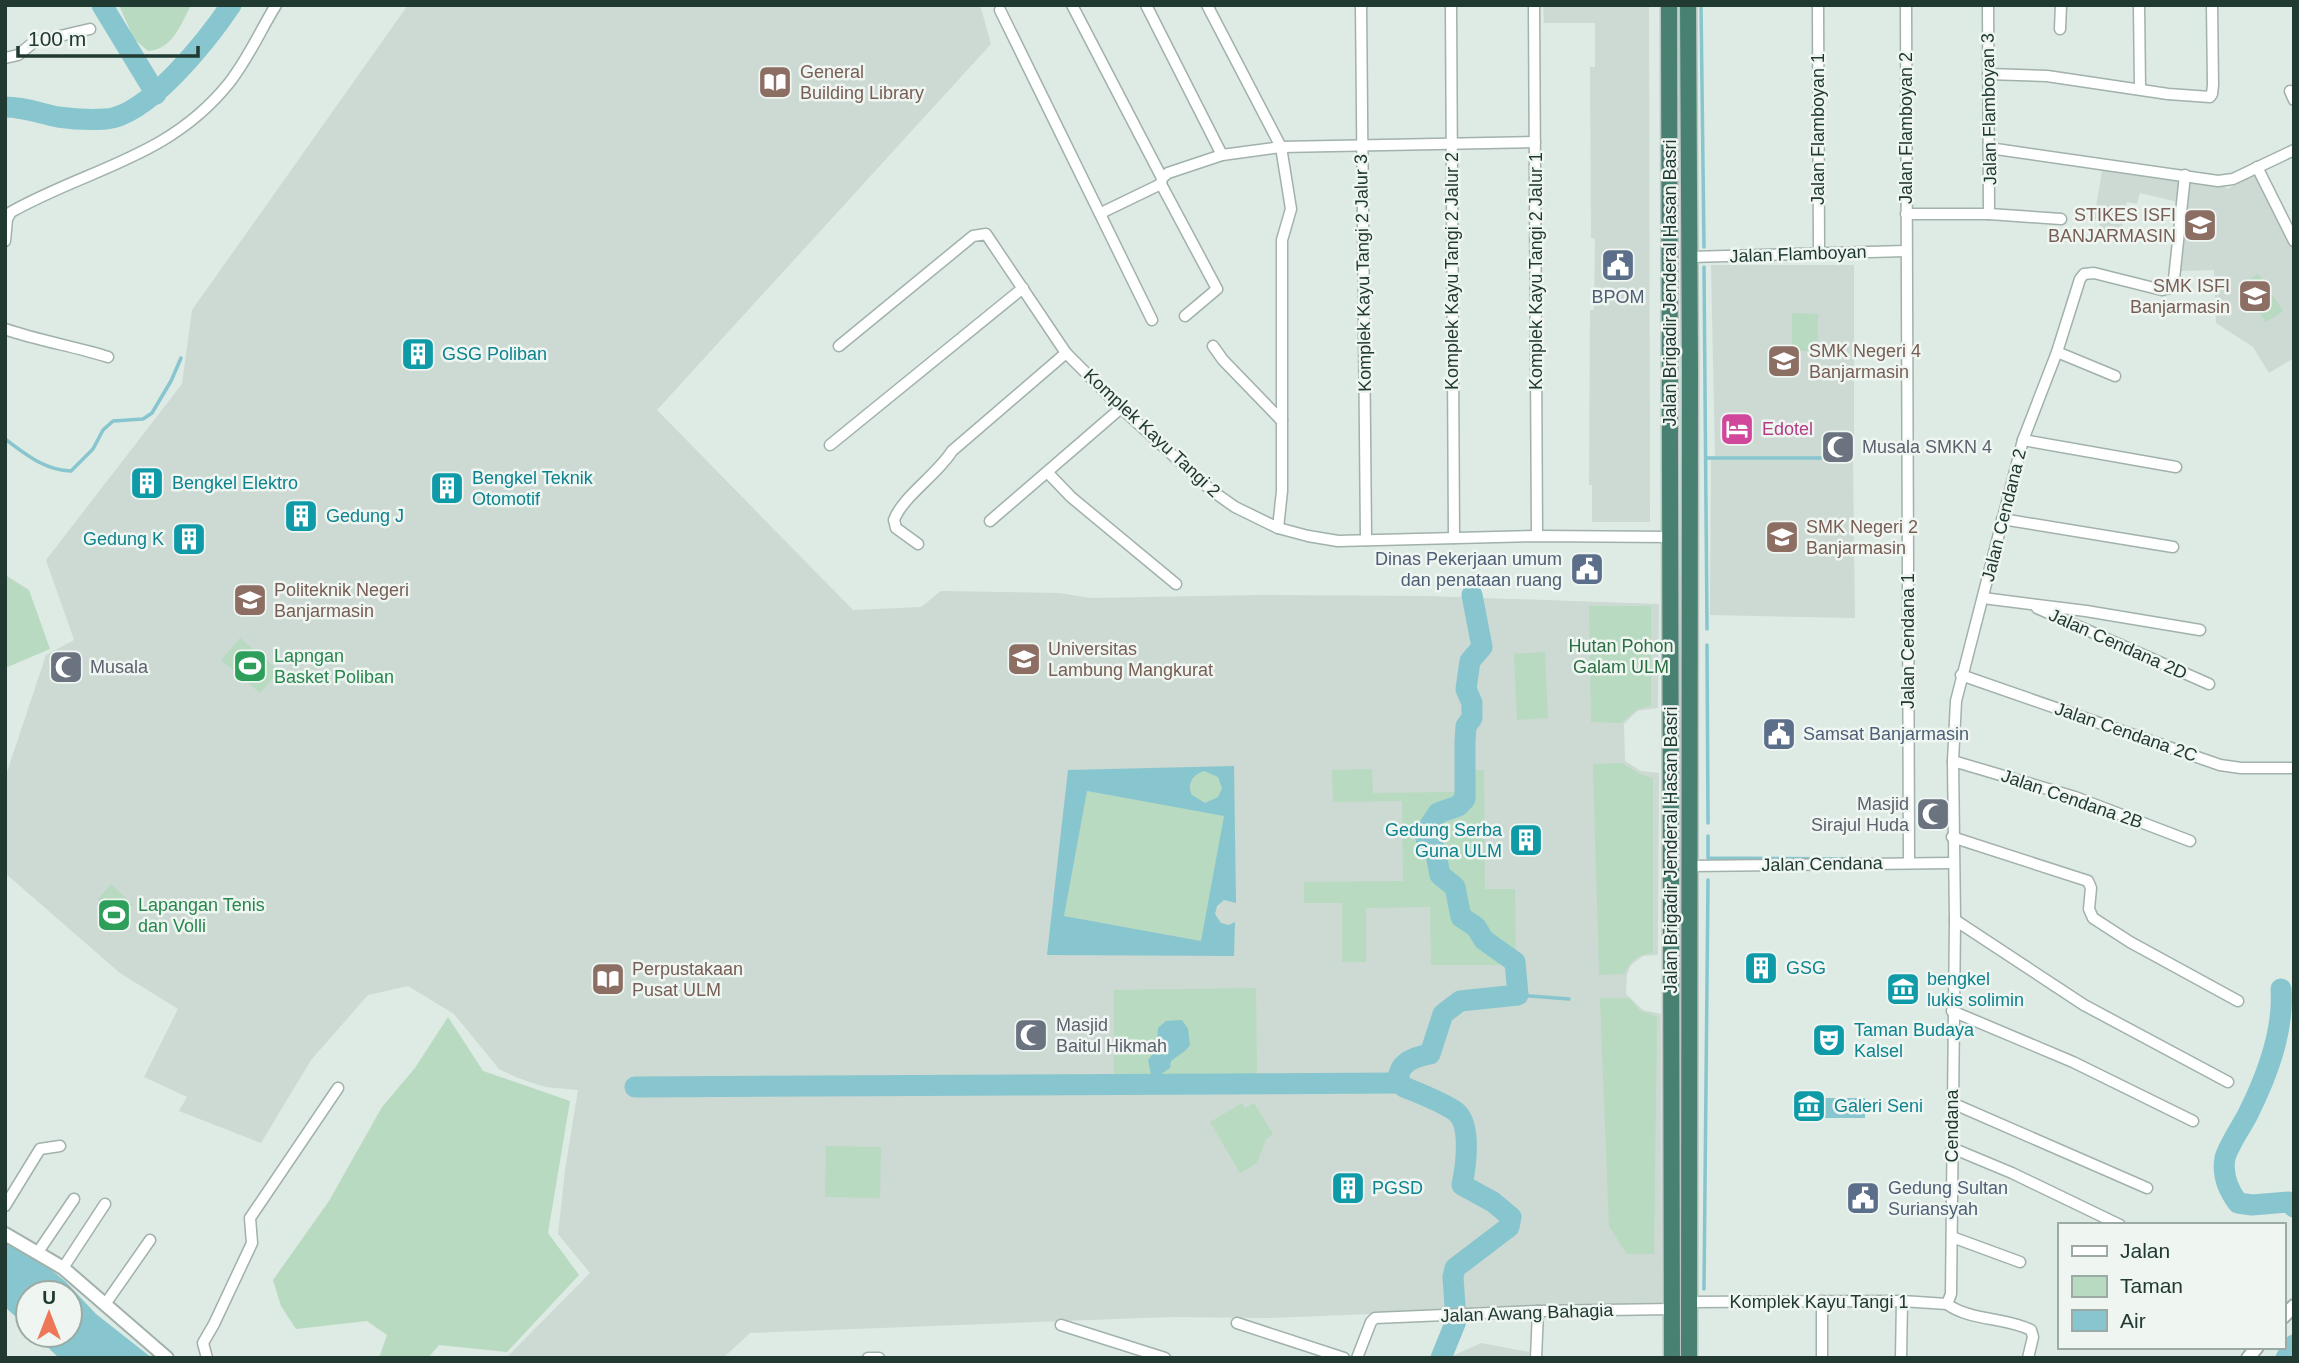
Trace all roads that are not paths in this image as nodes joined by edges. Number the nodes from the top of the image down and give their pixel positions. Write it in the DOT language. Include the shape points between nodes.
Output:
graph roads {
  1 [pos="276,5"];
  2 [pos="1072,5"];
  3 [pos="1146,5"];
  4 [pos="1207,5"];
  5 [pos="1361,5"];
  6 [pos="1451,5"];
  7 [pos="1534,5"];
  8 [pos="1669,5"];
  9 [pos="1688,5"];
  10 [pos="1818,5"];
  11 [pos="1906,5"];
  12 [pos="1988,5"];
  13 [pos="2061,5"];
  14 [pos="2138,5"];
  15 [pos="2211,5"];
  16 [pos="1000,10"];
  17 [pos="90,29"];
  18 [pos="2060,29"];
  19 [pos="5,58"];
  20 [pos="1988,74"];
  21 [pos="2140,89"];
  22 [pos="1451,142"];
  23 [pos="1535,142"];
  24 [pos="1362,144"];
  25 [pos="1281,146"];
  26 [pos="1989,148"];
  27 [pos="2294,150"];
  28 [pos="1222,155"];
  29 [pos="1689,159"];
  30 [pos="1670,160"];
  31 [pos="2257,167"];
  32 [pos="2185,175"];
  33 [pos="1670,180"];
  34 [pos="1689,180"];
  35 [pos="1161,181"];
  36 [pos="1101,213"];
  37 [pos="1906,214"];
  38 [pos="1989,214"];
  39 [pos="2062,219"];
  40 [pos="2294,241"];
  41 [pos="5,242"];
  42 [pos="1906,251"];
  43 [pos="1819,254"];
  44 [pos="1690,257"];
  45 [pos="1023,288"];
  46 [pos="1185,316"];
  47 [pos="1152,320"];
  48 [pos="5,329"];
  49 [pos="839,346"];
  50 [pos="1213,346"];
  51 [pos="2057,352"];
  52 [pos="1066,353"];
  53 [pos="108,357"];
  54 [pos="2115,376"];
  55 [pos="1121,408"];
  56 [pos="1282,421"];
  57 [pos="2023,440"];
  58 [pos="830,445"];
  59 [pos="2176,467"];
  60 [pos="1048,473"];
  61 [pos="2002,519"];
  62 [pos="990,521"];
  63 [pos="1278,528"];
  64 [pos="1537,536"];
  65 [pos="1671,537"];
  66 [pos="1454,538"];
  67 [pos="1366,540"];
  68 [pos="918,544"];
  69 [pos="2173,547"];
  70 [pos="1176,584"];
  71 [pos="1983,598"];
  72 [pos="2026,604"];
  73 [pos="2200,630"];
  74 [pos="1961,675"];
  75 [pos="2209,684"];
  76 [pos="1953,761"];
  77 [pos="2294,768"];
  78 [pos="1952,838"];
  79 [pos="2190,841"];
  80 [pos="1909,863"];
  81 [pos="1954,863"];
  82 [pos="1690,866"];
  83 [pos="1955,920"];
  84 [pos="2238,1001"];
  85 [pos="1952,1012"];
  86 [pos="2228,1082"];
  87 [pos="338,1088"];
  88 [pos="1952,1103"];
  89 [pos="2193,1121"];
  90 [pos="60,1146"];
  91 [pos="1952,1148"];
  92 [pos="2147,1188"];
  93 [pos="75,1199"];
  94 [pos="105,1204"];
  95 [pos="5,1206"];
  96 [pos="2116,1223"];
  97 [pos="5,1234"];
  98 [pos="1952,1237"];
  99 [pos="150,1240"];
  100 [pos="38,1252"];
  101 [pos="2020,1262"];
  102 [pos="63,1268"];
  103 [pos="1822,1301"];
  104 [pos="1902,1301"];
  105 [pos="1690,1302"];
  106 [pos="106,1303"];
  107 [pos="1947,1304"];
  108 [pos="1672,1309"];
  109 [pos="1538,1311"];
  110 [pos="1237,1323"];
  111 [pos="1061,1325"];
  112 [pos="167,1358"];
  113 [pos="207,1358"];
  114 [pos="868,1358"];
  115 [pos="879,1358"];
  116 [pos="1165,1358"];
  117 [pos="1344,1358"];
  118 [pos="1357,1358"];
  119 [pos="1536,1358"];
  120 [pos="1672,1358"];
  121 [pos="1689,1358"];
  122 [pos="1822,1358"];
  123 [pos="1901,1358"];
  124 [pos="2028,1358"];
  1 -- 41 [label="street" via="228,83 187,125 160,144 11,212"];
  2 -- 35 [label="street"];
  3 -- 28 [label="street"];
  4 -- 25 [label="street"];
  5 -- 24 [label="street, Komplek Kayu Tangi 2 Jalur 3"];
  6 -- 22 [label="street, Komplek Kayu Tangi 2 Jalur 2"];
  7 -- 23 [label="street, Komplek Kayu Tangi 2 Jalur 1"];
  8 -- 30 [label="highway, Jalan Brigadir Jenderal Hasan Basri"];
  9 -- 29 [label="highway, Jalan Brigadir Jenderal Hasan Basri"];
  10 -- 43 [label="street, Jalan Flamboyan 1"];
  11 -- 37 [label="street, Jalan Flamboyan 2"];
  12 -- 20 [label="street, Jalan Flamboyan 3"];
  13 -- 18 [label="street"];
  14 -- 21 [label="street"];
  15 -- 21 [label="street" via="2212,94 2205,98"];
  16 -- 36 [label="street"];
  17 -- 19 [label="street" via="34,42 18,55"];
  20 -- 21 [label="street" via="2047,76"];
  20 -- 26 [label="street, Jalan Flamboyan 3"];
  22 -- 23 [label="street"];
  22 -- 24 [label="street"];
  22 -- 66 [label="street, Komplek Kayu Tangi 2 Jalur 2"];
  23 -- 64 [label="street, Komplek Kayu Tangi 2 Jalur 1"];
  24 -- 25 [label="street"];
  24 -- 67 [label="street, Komplek Kayu Tangi 2 Jalur 3"];
  25 -- 28 [label="street"];
  25 -- 56 [label="street" via="1291,209 1282,240"];
  26 -- 32 [label="street"];
  26 -- 38 [label="street, Jalan Flamboyan 3"];
  27 -- 31 [label="street"];
  28 -- 35 [label="street" via="1191,164"];
  29 -- 30 [label="highway"];
  29 -- 34 [label="highway, Jalan Brigadir Jenderal Hasan Basri"];
  30 -- 33 [label="highway, Jalan Brigadir Jenderal Hasan Basri"];
  31 -- 32 [label="street" via="2228,180"];
  31 -- 40 [label="street"];
  32 -- 51 [label="street, Jalan Cendana 2" via="2170,288 2162,290 2094,273 2082,275"];
  33 -- 34 [label="highway"];
  33 -- 65 [label="highway, Jalan Brigadir Jenderal Hasan Basri"];
  34 -- 44 [label="highway, Jalan Brigadir Jenderal Hasan Basri"];
  35 -- 36 [label="street"];
  35 -- 46 [label="street" via="1217,289"];
  36 -- 47 [label="street"];
  37 -- 38 [label="street"];
  37 -- 42 [label="street, Jalan Flamboyan 2"];
  38 -- 39 [label="street"];
  42 -- 43 [label="street, Jalan Flamboyan"];
  42 -- 80 [label="street, Jalan Cendana 1"];
  43 -- 44 [label="street, Jalan Flamboyan"];
  44 -- 82 [label="highway, Jalan Brigadir Jenderal Hasan Basri"];
  45 -- 49 [label="street, Komplek Kayu Tangi 2" via="986,234 973,236"];
  45 -- 52 [label="street, Komplek Kayu Tangi 2"];
  45 -- 58 [label="street"];
  48 -- 53 [label="street"];
  50 -- 56 [label="street"];
  51 -- 54 [label="street"];
  51 -- 57 [label="street, Jalan Cendana 2"];
  52 -- 55 [label="street, Komplek Kayu Tangi 2"];
  52 -- 68 [label="street" via="951,451 900,510 894,520 896,528"];
  55 -- 60 [label="street"];
  55 -- 63 [label="street, Komplek Kayu Tangi 2" via="1211,490"];
  56 -- 63 [label="street"];
  57 -- 59 [label="street"];
  57 -- 61 [label="street, Jalan Cendana 2"];
  60 -- 62 [label="street"];
  60 -- 70 [label="street"];
  61 -- 69 [label="street"];
  61 -- 71 [label="street, Jalan Cendana 2"];
  63 -- 67 [label="street, Komplek Kayu Tangi 2" via="1338,541"];
  64 -- 65 [label="street, Komplek Kayu Tangi 2"];
  64 -- 66 [label="street, Komplek Kayu Tangi 2"];
  65 -- 108 [label="highway, Jalan Brigadir Jenderal Hasan Basri"];
  66 -- 67 [label="street, Komplek Kayu Tangi 2"];
  71 -- 72 [label="street, Jalan Cendana 2D"];
  71 -- 74 [label="street, Jalan Cendana 2"];
  72 -- 73 [label="street, Jalan Cendana 2D"];
  72 -- 75 [label="street, Jalan Cendana 2D"];
  74 -- 76 [label="street, Jalan Cendana 2"];
  74 -- 77 [label="street, Jalan Cendana 2C" via="2220,765"];
  76 -- 78 [label="street, Jalan Cendana 2"];
  76 -- 79 [label="street, Jalan Cendana 2B" via="2075,797"];
  78 -- 81 [label="street, Jalan Cendana 2"];
  78 -- 84 [label="street" via="2088,881 2092,918"];
  80 -- 81 [label="street, Jalan Cendana"];
  80 -- 82 [label="street, Jalan Cendana"];
  81 -- 83 [label="street, Cendana"];
  82 -- 105 [label="highway, Jalan Brigadir Jenderal Hasan Basri"];
  83 -- 85 [label="street, Cendana"];
  83 -- 86 [label="street" via="2084,1005"];
  85 -- 88 [label="street, Cendana"];
  85 -- 89 [label="street" via="2073,1062"];
  87 -- 113 [label="street" via="250,1219 251,1243 202,1343"];
  88 -- 91 [label="street, Cendana"];
  88 -- 92 [label="street"];
  90 -- 95 [label="street" via="40,1149"];
  91 -- 96 [label="street"];
  91 -- 98 [label="street, Cendana"];
  93 -- 100 [label="street"];
  94 -- 102 [label="street"];
  97 -- 100 [label="street"];
  98 -- 101 [label="street"];
  98 -- 107 [label="street, Cendana"];
  99 -- 106 [label="street"];
  100 -- 102 [label="street"];
  102 -- 106 [label="street"];
  103 -- 104 [label="street, Komplek Kayu Tangi 1"];
  103 -- 105 [label="street, Komplek Kayu Tangi 1"];
  103 -- 122 [label="street"];
  104 -- 107 [label="street, Komplek Kayu Tangi 1"];
  104 -- 123 [label="street"];
  105 -- 121 [label="highway, Jalan Brigadir Jenderal Hasan Basri"];
  106 -- 112 [label="street"];
  107 -- 124 [label="street, Komplek Kayu Tangi 1" via="1961,1312 2031,1330"];
  108 -- 109 [label="street, Jalan Awang Bahagia"];
  108 -- 120 [label="highway, Jalan Brigadir Jenderal Hasan Basri"];
  109 -- 118 [label="street, Jalan Awang Bahagia" via="1375,1318"];
  109 -- 119 [label="street"];
  110 -- 117 [label="street"];
  111 -- 116 [label="street"];
  114 -- 115 [label="street"];
}
